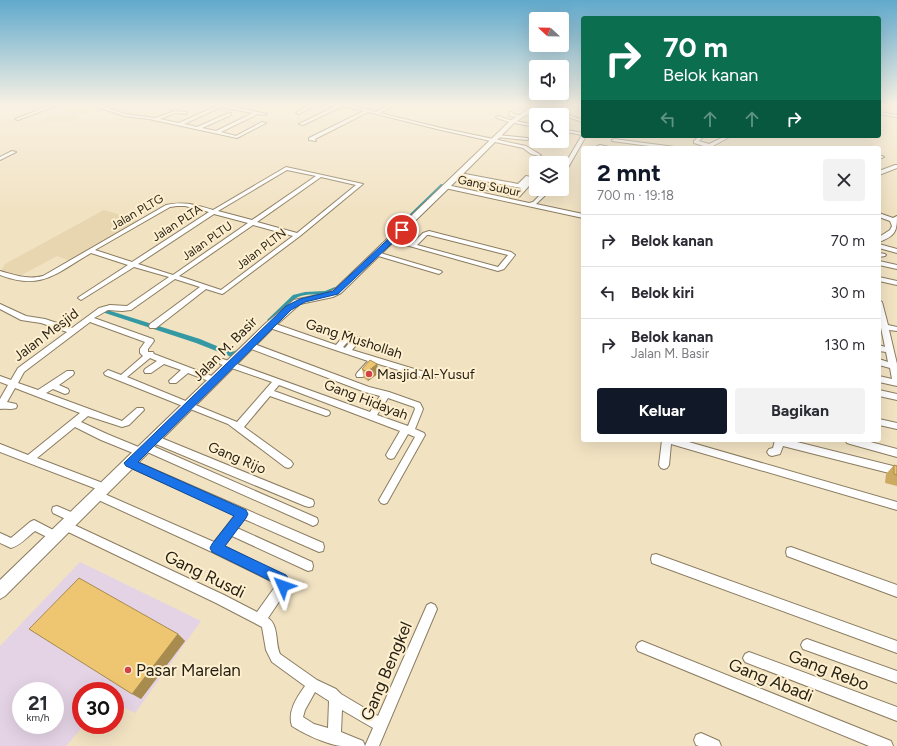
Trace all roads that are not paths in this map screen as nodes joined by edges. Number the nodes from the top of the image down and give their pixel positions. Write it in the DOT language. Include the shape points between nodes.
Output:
graph roads {
  1 [pos="494,140"];
  2 [pos="498,140"];
  3 [pos="581,140"];
  4 [pos="626,140"];
  5 [pos="698,140"];
  6 [pos="721,140"];
  7 [pos="663,146"];
  8 [pos="709,146"];
  9 [pos="14,152"];
  10 [pos="0,154"];
  11 [pos="539,155"];
  12 [pos="6,156"];
  13 [pos="0,159"];
  14 [pos="569,161"];
  15 [pos="897,166"];
  16 [pos="286,167"];
  17 [pos="881,172"];
  18 [pos="321,175"];
  19 [pos="460,175"];
  20 [pos="471,185"];
  21 [pos="447,187"];
  22 [pos="509,193"];
  23 [pos="518,195"];
  24 [pos="526,196"];
  25 [pos="542,196"];
  26 [pos="503,199"];
  27 [pos="527,205"];
  28 [pos="216,211"];
  29 [pos="581,216"];
  30 [pos="881,216"];
  31 [pos="895,219"];
  32 [pos="253,222"];
  33 [pos="896,228"];
  34 [pos="298,235"];
  35 [pos="881,237"];
  36 [pos="392,240"];
  37 [pos="413,246"];
  38 [pos="881,247"];
  39 [pos="91,251"];
  40 [pos="897,251"];
  41 [pos="377,254"];
  42 [pos="881,264"];
  43 [pos="134,265"];
  44 [pos="897,268"];
  45 [pos="439,272"];
  46 [pos="0,273"];
  47 [pos="173,277"];
  48 [pos="881,279"];
  49 [pos="897,283"];
  50 [pos="205,287"];
  51 [pos="81,298"];
  52 [pos="0,306"];
  53 [pos="881,306"];
  54 [pos="890,309"];
  55 [pos="101,310"];
  56 [pos="89,319"];
  57 [pos="270,325"];
  58 [pos="882,325"];
  59 [pos="152,326"];
  60 [pos="897,329"];
  61 [pos="72,330"];
  62 [pos="350,334"];
  63 [pos="357,339"];
  64 [pos="249,345"];
  65 [pos="338,348"];
  66 [pos="881,348"];
  67 [pos="890,350"];
  68 [pos="347,351"];
  69 [pos="150,354"];
  70 [pos="164,360"];
  71 [pos="372,360"];
  72 [pos="881,362"];
  73 [pos="894,362"];
  74 [pos="226,363"];
  75 [pos="188,370"];
  76 [pos="148,371"];
  77 [pos="70,373"];
  78 [pos="108,373"];
  79 [pos="125,375"];
  80 [pos="360,375"];
  81 [pos="432,377"];
  82 [pos="0,379"];
  83 [pos="881,379"];
  84 [pos="214,380"];
  85 [pos="173,381"];
  86 [pos="278,381"];
  87 [pos="897,383"];
  88 [pos="12,384"];
  89 [pos="52,385"];
  90 [pos="65,391"];
  91 [pos="269,392"];
  92 [pos="40,393"];
  93 [pos="881,393"];
  94 [pos="386,394"];
  95 [pos="897,397"];
  96 [pos="1,405"];
  97 [pos="188,405"];
  98 [pos="13,406"];
  99 [pos="140,410"];
  100 [pos="87,412"];
  101 [pos="326,413"];
  102 [pos="372,416"];
  103 [pos="74,422"];
  104 [pos="881,422"];
  105 [pos="897,426"];
  106 [pos="238,427"];
  107 [pos="408,430"];
  108 [pos="154,439"];
  109 [pos="668,442"];
  110 [pos="675,442"];
  111 [pos="857,442"];
  112 [pos="0,448"];
  113 [pos="143,450"];
  114 [pos="772,452"];
  115 [pos="897,453"];
  116 [pos="390,455"];
  117 [pos="30,459"];
  118 [pos="130,463"];
  119 [pos="288,464"];
  120 [pos="664,465"];
  121 [pos="897,471"];
  122 [pos="101,491"];
  123 [pos="384,500"];
  124 [pos="309,503"];
  125 [pos="897,506"];
  126 [pos="57,510"];
  127 [pos="242,514"];
  128 [pos="74,518"];
  129 [pos="313,521"];
  130 [pos="66,526"];
  131 [pos="230,530"];
  132 [pos="55,536"];
  133 [pos="0,538"];
  134 [pos="319,547"];
  135 [pos="216,548"];
  136 [pos="791,552"];
  137 [pos="656,559"];
  138 [pos="308,566"];
  139 [pos="3,585"];
  140 [pos="897,591"];
  141 [pos="431,609"];
  142 [pos="259,620"];
  143 [pos="807,645"];
  144 [pos="897,647"];
  145 [pos="642,648"];
  146 [pos="750,658"];
  147 [pos="897,677"];
  148 [pos="313,684"];
  149 [pos="336,699"];
  150 [pos="897,714"];
  151 [pos="381,725"];
  152 [pos="334,736"];
  153 [pos="701,740"];
  154 [pos="358,746"];
  155 [pos="372,746"];
  156 [pos="714,746"];
  157 [pos="886,746"];
  1 -- 19 [label="main road, Jalan M. Basir"];
  2 -- 11 [label="street" via="524,147"];
  3 -- 14 [label="street"];
  4 -- 7 [label="street"];
  5 -- 8 [label="street" via="696,142"];
  6 -- 8 [label="street"];
  9 -- 12 [label="street"];
  10 -- 12 [label="street"];
  12 -- 13 [label="street"];
  15 -- 17 [label="street"];
  16 -- 18 [label="street, Jalan PLTN"];
  16 -- 28 [label="street, Jalan PLTA"];
  18 -- 32 [label="street, Jalan PLTU"];
  18 -- 34 [label="street, Jalan PLTN" via="360,184"];
  19 -- 21 [label="main road, Jalan M. Basir"];
  19 -- 23 [label="street" via="522,187"];
  20 -- 22 [label="street"];
  21 -- 26 [label="street, Gang Subur"];
  21 -- 36 [label="main road, Jalan M. Basir"];
  22 -- 23 [label="street"];
  22 -- 26 [label="street"];
  23 -- 24 [label="street"];
  25 -- 27 [label="street" via="535,203"];
  26 -- 27 [label="street, Gang Subur"];
  27 -- 29 [label="street, Gang Subur"];
  28 -- 32 [label="street, Jalan PLTG"];
  28 -- 39 [label="street, Jalan PLTG" via="185,204 170,205"];
  28 -- 43 [label="street, Jalan PLTA"];
  30 -- 31 [label="street"];
  31 -- 33 [label="street"];
  32 -- 34 [label="street, Jalan PLTG"];
  32 -- 47 [label="street, Jalan PLTU"];
  33 -- 35 [label="street"];
  34 -- 50 [label="street, Jalan PLTN" via="224,291 219,292"];
  36 -- 37 [label="street"];
  36 -- 41 [label="main road, Jalan M. Basir"];
  37 -- 37 [label="street" via="429,233 512,255 502,268 498,269"];
  38 -- 40 [label="street"];
  39 -- 43 [label="street, Jalan PLTN"];
  39 -- 46 [label="street, Jalan PLTG" via="46,276 29,281"];
  41 -- 45 [label="street"];
  41 -- 57 [label="main road, Jalan M. Basir" via="336,293 297,302"];
  42 -- 44 [label="street"];
  43 -- 47 [label="street, Jalan PLTN"];
  43 -- 51 [label="street, Jalan PLTA"];
  47 -- 50 [label="street, Jalan PLTN"];
  47 -- 55 [label="street, Jalan PLTU" via="129,308 110,306"];
  48 -- 49 [label="street"];
  50 -- 59 [label="street"];
  52 -- 61 [label="street" via="24,318"];
  53 -- 54 [label="street"];
  55 -- 56 [label="street, Jalan Mesjid"];
  56 -- 61 [label="street, Jalan Mesjid"];
  56 -- 69 [label="street" via="150,341 143,352"];
  57 -- 64 [label="main road, Jalan M. Basir"];
  57 -- 65 [label="street, Gang Mushollah"];
  58 -- 60 [label="street"];
  58 -- 67 [label="street"];
  61 -- 88 [label="street, Jalan Mesjid" via="24,367"];
  62 -- 65 [label="street"];
  63 -- 68 [label="street"];
  64 -- 74 [label="main road, Jalan M. Basir"];
  64 -- 94 [label="street" via="368,390"];
  65 -- 68 [label="street, Gang Mushollah"];
  66 -- 67 [label="street"];
  67 -- 73 [label="street"];
  68 -- 71 [label="street, Gang Mushollah"];
  69 -- 70 [label="street"];
  69 -- 79 [label="street"];
  70 -- 75 [label="street"];
  70 -- 76 [label="street"];
  71 -- 80 [label="street"];
  71 -- 81 [label="street, Gang Mushollah"];
  72 -- 73 [label="street"];
  73 -- 87 [label="street"];
  74 -- 84 [label="main road, Jalan M. Basir"];
  74 -- 86 [label="street, Gang Hidayah"];
  75 -- 84 [label="street"];
  75 -- 85 [label="street"];
  77 -- 89 [label="street"];
  78 -- 97 [label="street"];
  82 -- 88 [label="street"];
  83 -- 87 [label="street"];
  84 -- 97 [label="main road, Jalan M. Basir"];
  86 -- 91 [label="street"];
  86 -- 102 [label="street, Gang Hidayah"];
  88 -- 92 [label="street"];
  88 -- 96 [label="street, Jalan Mesjid"];
  89 -- 90 [label="street"];
  89 -- 92 [label="street"];
  91 -- 101 [label="street"];
  91 -- 106 [label="street"];
  92 -- 100 [label="street"];
  93 -- 95 [label="street"];
  94 -- 102 [label="street"];
  94 -- 107 [label="street" via="418,406 419,409"];
  96 -- 98 [label="street"];
  97 -- 106 [label="street"];
  97 -- 108 [label="main road, Jalan M. Basir"];
  99 -- 100 [label="street" via="122,424"];
  100 -- 103 [label="street"];
  102 -- 107 [label="street, Gang Hidayah"];
  103 -- 113 [label="street" via="104,437"];
  103 -- 117 [label="street"];
  104 -- 105 [label="street"];
  106 -- 119 [label="street"];
  107 -- 116 [label="street"];
  107 -- 123 [label="street, Gang Hidayah" via="421,436"];
  108 -- 113 [label="main road, Jalan M. Basir"];
  108 -- 124 [label="street, Gang Rijo"];
  109 -- 120 [label="street"];
  110 -- 125 [label="street"];
  111 -- 115 [label="street"];
  112 -- 117 [label="street"];
  113 -- 118 [label="main road, Jalan M. Basir"];
  113 -- 129 [label="street"];
  114 -- 121 [label="street" via="777,451 778,442 783,442"];
  117 -- 122 [label="street"];
  118 -- 122 [label="main road, Jalan M. Basir"];
  118 -- 127 [label="street"];
  122 -- 128 [label="main road, Jalan M. Basir"];
  122 -- 135 [label="street"];
  126 -- 128 [label="street"];
  127 -- 131 [label="street"];
  127 -- 134 [label="street"];
  128 -- 130 [label="main road, Jalan M. Basir"];
  130 -- 132 [label="main road, Jalan M. Basir"];
  130 -- 142 [label="street, Gang Rusdi"];
  131 -- 135 [label="street"];
  131 -- 138 [label="street"];
  132 -- 133 [label="street" via="34,526 14,542 10,543"];
  132 -- 139 [label="main road, Jalan M. Basir"];
  135 -- 142 [label="street" via="284,582 278,595"];
  136 -- 140 [label="street"];
  137 -- 144 [label="street"];
  141 -- 151 [label="street, Gang Bengkel"];
  142 -- 148 [label="street, Gang Rusdi" via="269,627 276,658"];
  143 -- 147 [label="street"];
  145 -- 157 [label="street, Gang Abadi"];
  146 -- 150 [label="street, Gang Rebo"];
  148 -- 149 [label="street, Gang Rusdi"];
  148 -- 152 [label="street" via="299,709 297,721"];
  149 -- 151 [label="street, Gang Rusdi"];
  149 -- 152 [label="street"];
  151 -- 155 [label="street, Gang Bengkel"];
  152 -- 154 [label="street"];
  153 -- 156 [label="street"];
}
